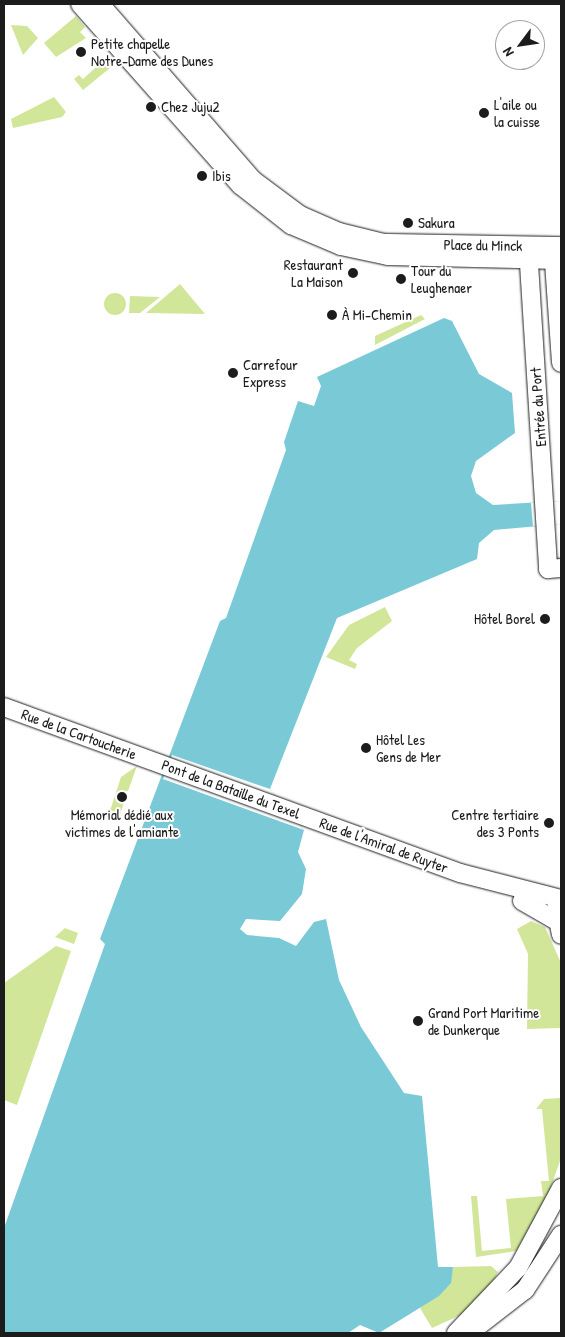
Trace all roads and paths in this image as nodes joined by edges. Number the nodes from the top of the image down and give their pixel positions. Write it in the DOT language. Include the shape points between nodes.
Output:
graph roads {
  1 [pos="80,4"];
  2 [pos="100,4"];
  3 [pos="406,250"];
  4 [pos="528,252"];
  5 [pos="557,253"];
  6 [pos="561,363"];
  7 [pos="558,572"];
  8 [pos="4,707"];
  9 [pos="154,761"];
  10 [pos="308,818"];
  11 [pos="460,873"];
  12 [pos="561,899"];
  13 [pos="559,928"];
  14 [pos="561,1188"];
  15 [pos="561,1236"];
  16 [pos="456,1333"];
  17 [pos="468,1333"];
  1 -- 3 [label="main road" via="264,206 332,242"];
  2 -- 3 [label="main road" via="265,191 300,215 339,232"];
  3 -- 4 [label="main road, Place du Minck"];
  4 -- 5 [label="main road, Place du Minck"];
  4 -- 7 [label="main road, Entrée du Port" via="545,530"];
  5 -- 6 [label="main road, Entrée du Port"];
  8 -- 9 [label="main road, Rue de la Cartoucherie"];
  9 -- 10 [label="main road, Pont de la Bataille du Texel"];
  10 -- 11 [label="main road, Rue de l'Amiral de Ruyter"];
  11 -- 12 [label="main road, Rue de l'Amiral de Ruyter"];
  11 -- 13 [label="main road, Rue de l'Amiral de Ruyter" via="539,907"];
  12 -- 13 [label="main road"];
  14 -- 16 [label="main road" via="546,1223 509,1279"];
  15 -- 17 [label="main road" via="525,1290"];
}
